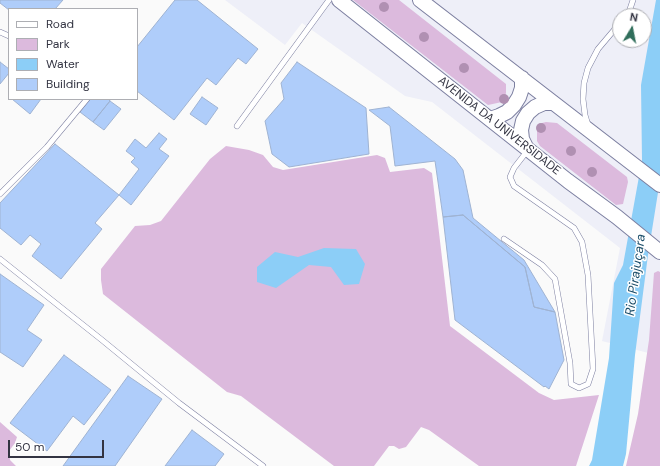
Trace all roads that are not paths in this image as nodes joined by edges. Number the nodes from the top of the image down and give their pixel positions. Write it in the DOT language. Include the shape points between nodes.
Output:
graph roads {
  1 [pos="329,0"];
  2 [pos="339,0"];
  3 [pos="420,0"];
  4 [pos="612,32"];
  5 [pos="522,78"];
  6 [pos="86,100"];
  7 [pos="553,103"];
  8 [pos="490,119"];
  9 [pos="237,126"];
  10 [pos="589,130"];
  11 [pos="527,148"];
  12 [pos="660,185"];
  13 [pos="0,194"];
  14 [pos="504,239"];
  15 [pos="660,251"];
  16 [pos="0,259"];
  17 [pos="263,466"];
  1 -- 9 [label="lane"];
  2 -- 8 [label="main road, AVENIDA DA UNIVERSIDADE"];
  3 -- 5 [label="main road"];
  4 -- 10 [label="lane" via="598,49 588,68 584,83 583,99"];
  5 -- 7 [label="main road"];
  5 -- 8 [label="main road" via="521,93 514,105 507,112"];
  6 -- 13 [label="lane" via="47,147"];
  7 -- 10 [label="main road"];
  7 -- 11 [label="main road" via="540,105 528,113 523,121 522,139"];
  8 -- 11 [label="main road, AVENIDA DA UNIVERSIDADE"];
  10 -- 12 [label="main road"];
  11 -- 14 [label="lane" via="510,177 514,186 574,228 582,242 588,275 592,369 588,384 579,388 571,384 570,364 555,279 542,265"];
  11 -- 15 [label="main road, AVENIDA DA UNIVERSIDADE"];
  16 -- 17 [label="lane" via="179,403"];
}
